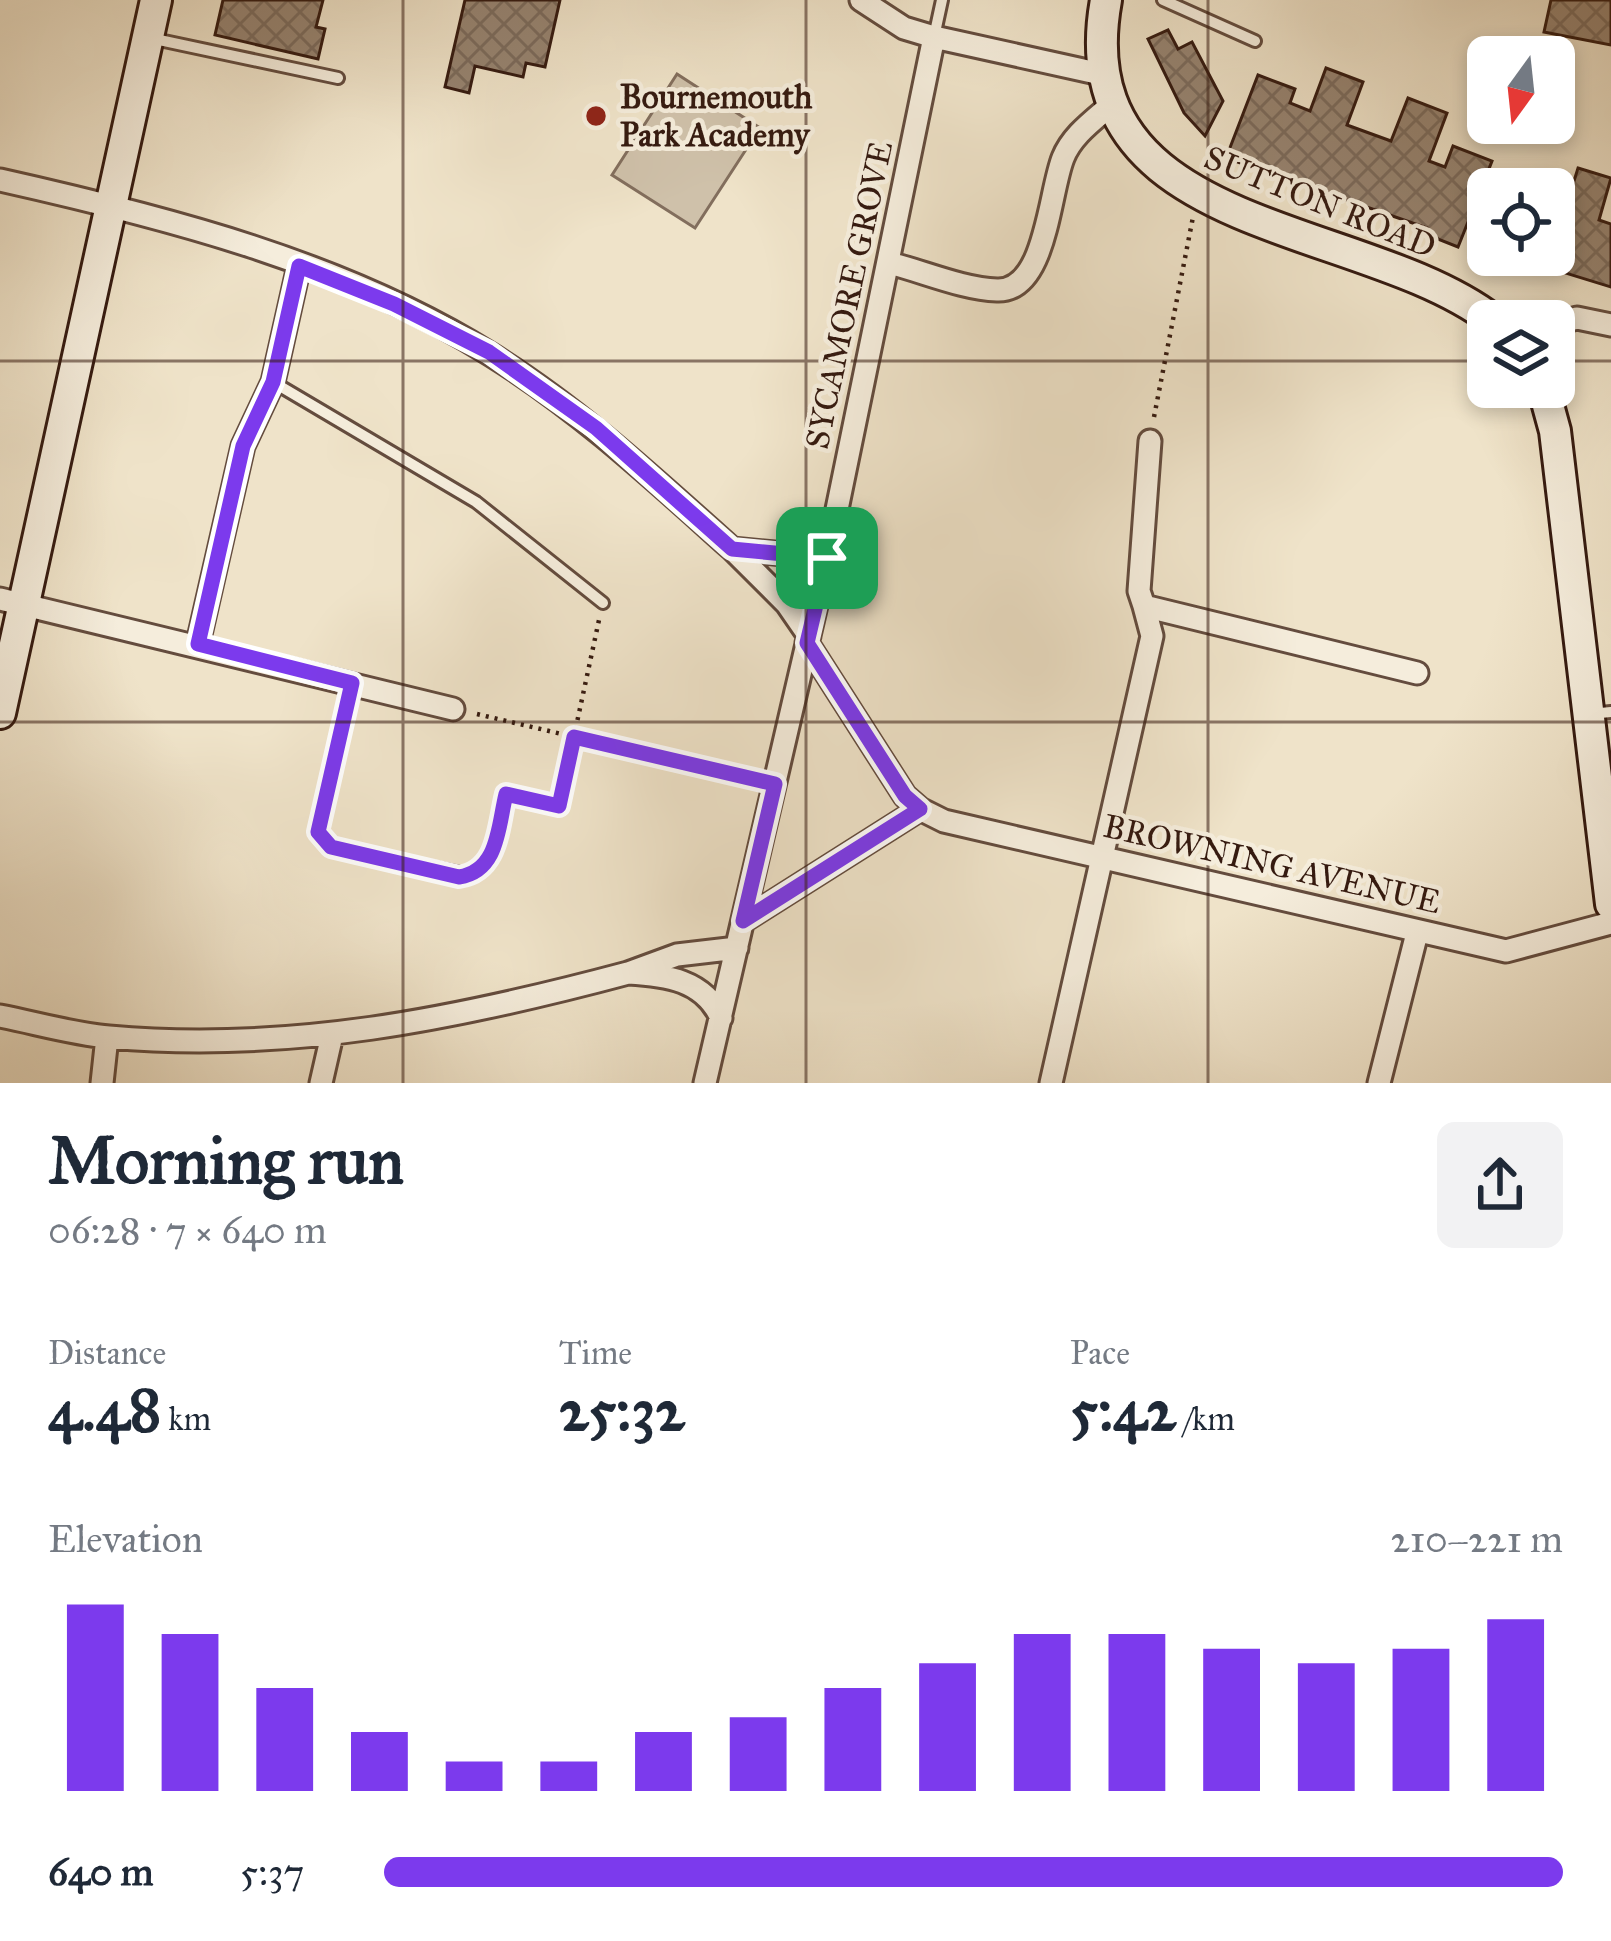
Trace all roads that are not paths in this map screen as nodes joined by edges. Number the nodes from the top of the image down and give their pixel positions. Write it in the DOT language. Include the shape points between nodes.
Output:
graph roads {
  1 [pos="156,0"];
  2 [pos="861,0"];
  3 [pos="942,0"];
  4 [pos="1106,0"];
  5 [pos="1163,0"];
  6 [pos="147,37"];
  7 [pos="934,37"];
  8 [pos="1255,41"];
  9 [pos="1101,74"];
  10 [pos="338,78"];
  11 [pos="1112,104"];
  12 [pos="0,180"];
  13 [pos="110,206"];
  14 [pos="889,262"];
  15 [pos="299,266"];
  16 [pos="1467,306"];
  17 [pos="1575,319"];
  18 [pos="1611,325"];
  19 [pos="273,382"];
  20 [pos="1549,408"];
  21 [pos="1150,441"];
  22 [pos="732,549"];
  23 [pos="827,558"];
  24 [pos="12,601"];
  25 [pos="603,603"];
  26 [pos="1144,606"];
  27 [pos="808,639"];
  28 [pos="198,644"];
  29 [pos="1417,673"];
  30 [pos="352,683"];
  31 [pos="453,709"];
  32 [pos="0,713"];
  33 [pos="1599,713"];
  34 [pos="506,794"];
  35 [pos="920,809"];
  36 [pos="1100,858"];
  37 [pos="1611,904"];
  38 [pos="743,921"];
  39 [pos="1611,923"];
  40 [pos="1417,933"];
  41 [pos="737,948"];
  42 [pos="628,974"];
  43 [pos="0,1016"];
  44 [pos="722,1018"];
  45 [pos="332,1035"];
  46 [pos="107,1037"];
  47 [pos="102,1083"];
  48 [pos="321,1083"];
  49 [pos="705,1083"];
  50 [pos="1051,1083"];
  51 [pos="1379,1083"];
  1 -- 6 [label="main road"];
  2 -- 7 [label="street"];
  3 -- 7 [label="lane"];
  4 -- 9 [label="main road, SUTTON ROAD"];
  5 -- 8 [label="lane"];
  6 -- 10 [label="lane"];
  6 -- 13 [label="main road"];
  7 -- 9 [label="street"];
  7 -- 14 [label="street, SYCAMORE GROVE"];
  9 -- 11 [label="main road, SUTTON ROAD"];
  11 -- 14 [label="street" via="1072,140 1032,271 1018,286 998,290"];
  11 -- 16 [label="main road, SUTTON ROAD" via="1153,162 1197,195"];
  12 -- 13 [label="street"];
  13 -- 15 [label="street"];
  13 -- 24 [label="main road"];
  14 -- 23 [label="street, SYCAMORE GROVE"];
  15 -- 19 [label="street"];
  15 -- 22 [label="street" via="489,352 596,428"];
  17 -- 18 [label="street"];
  19 -- 25 [label="lane" via="476,502"];
  19 -- 28 [label="street" via="243,446"];
  20 -- 33 [label="main road"];
  21 -- 26 [label="street"];
  22 -- 23 [label="street"];
  22 -- 27 [label="street" via="802,621"];
  23 -- 27 [label="street, SYCAMORE GROVE"];
  24 -- 28 [label="street"];
  24 -- 32 [label="main road"];
  26 -- 29 [label="street"];
  26 -- 36 [label="street" via="1152,636"];
  27 -- 35 [label="street"];
  27 -- 38 [label="street, SYCAMORE GROVE"];
  28 -- 30 [label="street"];
  30 -- 31 [label="street"];
  30 -- 34 [label="lane" via="318,832 331,847 471,875 490,861"];
  33 -- 37 [label="main road"];
  35 -- 36 [label="street, BROWNING AVENUE"];
  35 -- 38 [label="street"];
  36 -- 40 [label="street, BROWNING AVENUE"];
  36 -- 50 [label="street"];
  38 -- 41 [label="street, SYCAMORE GROVE"];
  39 -- 40 [label="street, BROWNING AVENUE" via="1506,950"];
  40 -- 51 [label="street"];
  41 -- 42 [label="street" via="677,955"];
  41 -- 44 [label="street, SYCAMORE GROVE"];
  42 -- 44 [label="street" via="687,983 714,1001"];
  42 -- 45 [label="street" via="475,1014"];
  43 -- 46 [label="street"];
  44 -- 49 [label="street, SYCAMORE GROVE"];
  45 -- 46 [label="street"];
  45 -- 48 [label="street"];
  46 -- 47 [label="street"];
}
